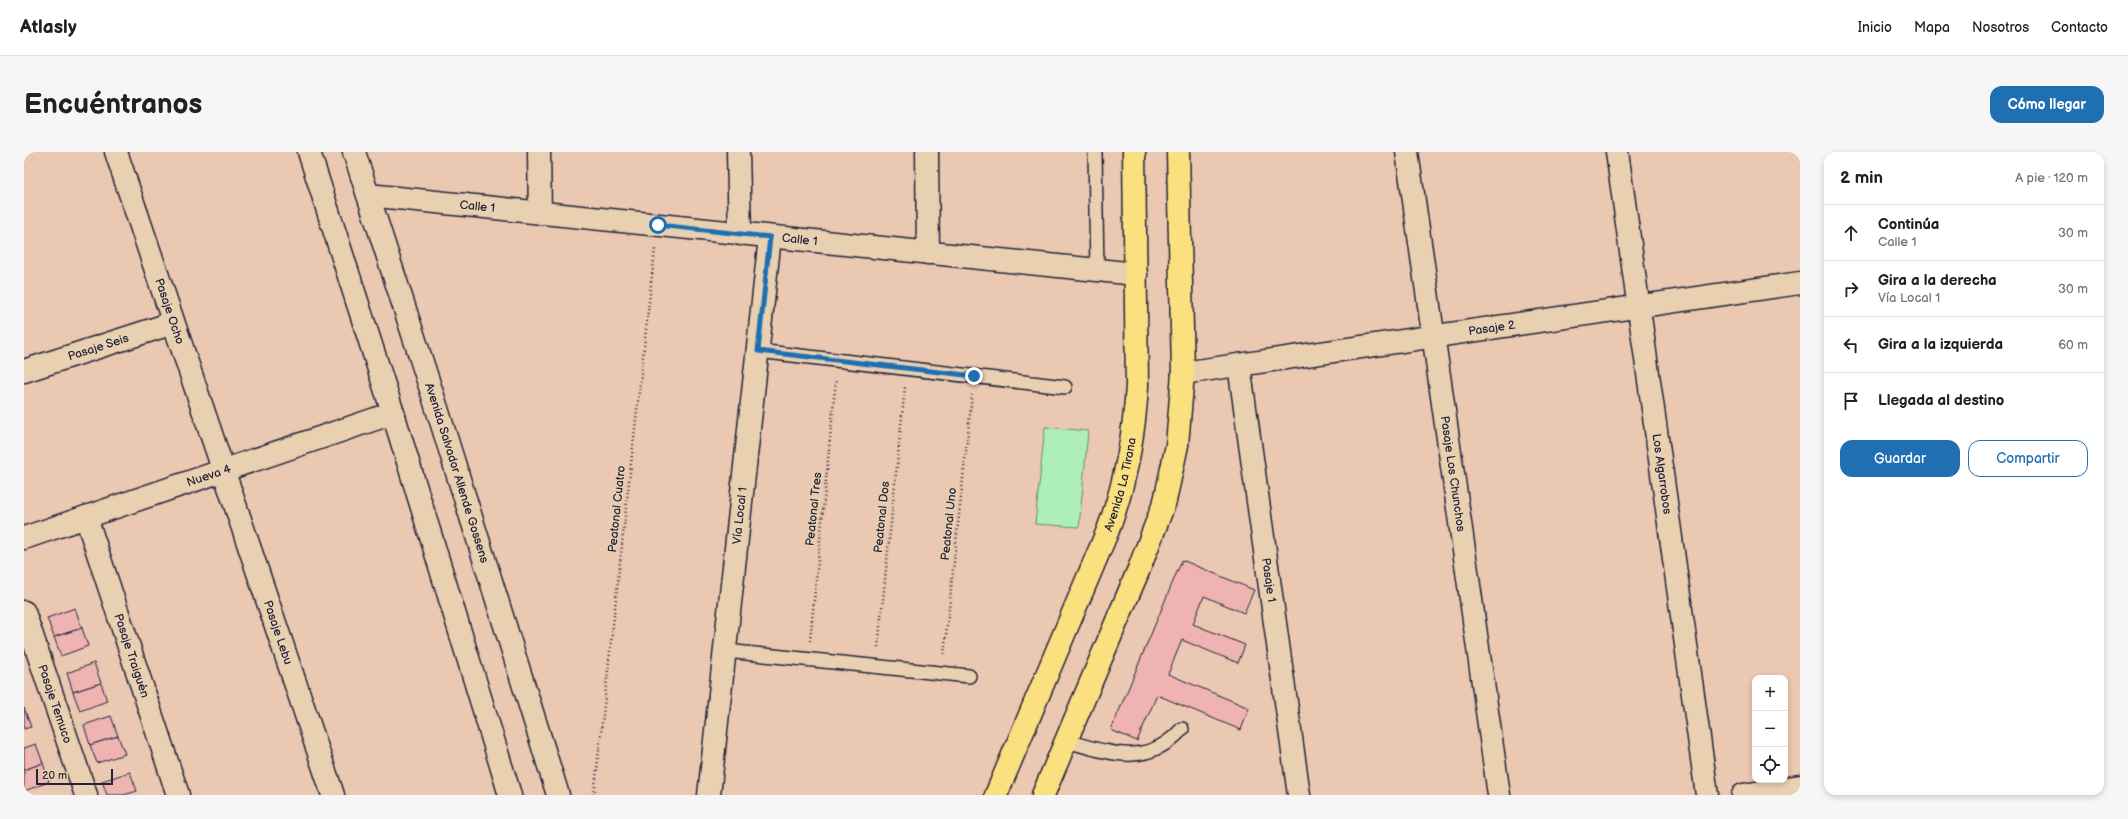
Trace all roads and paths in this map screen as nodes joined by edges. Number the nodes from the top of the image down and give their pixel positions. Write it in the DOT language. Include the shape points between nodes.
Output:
graph roads {
  1 [pos="116,152"];
  2 [pos="309,152"];
  3 [pos="354,152"];
  4 [pos="539,152"];
  5 [pos="738,152"];
  6 [pos="926,152"];
  7 [pos="1094,152"];
  8 [pos="1134,152"];
  9 [pos="1178,152"];
  10 [pos="1407,152"];
  11 [pos="1617,152"];
  12 [pos="368,195"];
  13 [pos="540,213"];
  14 [pos="658,225"];
  15 [pos="740,234"];
  16 [pos="770,237"];
  17 [pos="928,253"];
  18 [pos="1097,270"];
  19 [pos="1136,274"];
  20 [pos="1800,283"];
  21 [pos="1639,307"];
  22 [pos="173,323"];
  23 [pos="1433,337"];
  24 [pos="758,351"];
  25 [pos="838,360"];
  26 [pos="26,364"];
  27 [pos="1239,365"];
  28 [pos="907,369"];
  29 [pos="1183,373"];
  30 [pos="974,376"];
  31 [pos="1064,387"];
  32 [pos="394,413"];
  33 [pos="223,470"];
  34 [pos="86,517"];
  35 [pos="24,538"];
  36 [pos="24,612"];
  37 [pos="726,651"];
  38 [pos="808,660"];
  39 [pos="876,666"];
  40 [pos="942,673"];
  41 [pos="969,676"];
  42 [pos="1182,729"];
  43 [pos="1066,741"];
  44 [pos="1800,786"];
  45 [pos="86,795"];
  46 [pos="178,795"];
  47 [pos="333,795"];
  48 [pos="510,795"];
  49 [pos="558,795"];
  50 [pos="594,795"];
  51 [pos="709,795"];
  52 [pos="996,795"];
  53 [pos="1043,795"];
  54 [pos="1299,795"];
  55 [pos="1499,795"];
  56 [pos="1707,795"];
  57 [pos="1743,795"];
  1 -- 22 [label="street, Pasaje Ocho"];
  2 -- 32 [label="street"];
  3 -- 12 [label="street, Avenida Salvador Allende Gossens"];
  4 -- 13 [label="street"];
  5 -- 15 [label="street"];
  6 -- 17 [label="street"];
  7 -- 18 [label="lane"];
  8 -- 19 [label="highway, Avenida La Tirana"];
  9 -- 29 [label="highway"];
  10 -- 23 [label="street, Pasaje Los Chunchos"];
  11 -- 21 [label="street, Los Algarrobos"];
  12 -- 13 [label="street, Calle 1"];
  12 -- 49 [label="street, Avenida Salvador Allende Gossens"];
  13 -- 14 [label="street, Calle 1"];
  14 -- 15 [label="street, Calle 1"];
  14 -- 50 [label="path, Peatonal Cuatro"];
  15 -- 16 [label="street, Calle 1"];
  16 -- 17 [label="street, Calle 1"];
  16 -- 24 [label="street, Vía Local 1"];
  17 -- 18 [label="street, Calle 1"];
  18 -- 19 [label="street, Calle 1"];
  19 -- 52 [label="highway, Avenida La Tirana" via="1135,417 1120,498"];
  20 -- 21 [label="street, Pasaje 2"];
  21 -- 23 [label="street, Pasaje 2"];
  21 -- 56 [label="street, Los Algarrobos"];
  22 -- 26 [label="street, Pasaje Seis"];
  22 -- 33 [label="street, Pasaje Ocho"];
  23 -- 27 [label="street, Pasaje 2"];
  23 -- 55 [label="street, Pasaje Los Chunchos"];
  24 -- 25 [label="lane"];
  24 -- 37 [label="street, Vía Local 1"];
  25 -- 28 [label="lane"];
  25 -- 38 [label="path, Peatonal Tres"];
  27 -- 29 [label="street, Pasaje 2"];
  27 -- 54 [label="street, Pasaje 1"];
  28 -- 30 [label="lane"];
  28 -- 39 [label="path, Peatonal Dos"];
  29 -- 43 [label="highway" via="1177,444 1165,501"];
  30 -- 31 [label="lane"];
  30 -- 40 [label="path, Peatonal Uno"];
  32 -- 33 [label="street, Nueva 4"];
  32 -- 48 [label="street"];
  33 -- 34 [label="street, Nueva 4"];
  33 -- 47 [label="street, Pasaje Lebu"];
  34 -- 35 [label="street, Nueva 4"];
  34 -- 46 [label="street, Pasaje Traiguén"];
  36 -- 45 [label="street, Pasaje Temuco"];
  37 -- 38 [label="lane"];
  37 -- 51 [label="street, Vía Local 1"];
  38 -- 39 [label="lane"];
  39 -- 40 [label="lane"];
  40 -- 41 [label="lane"];
  42 -- 43 [label="lane" via="1172,740 1153,751 1134,754 1106,752"];
  43 -- 53 [label="highway"];
  44 -- 57 [label="street"];
}
